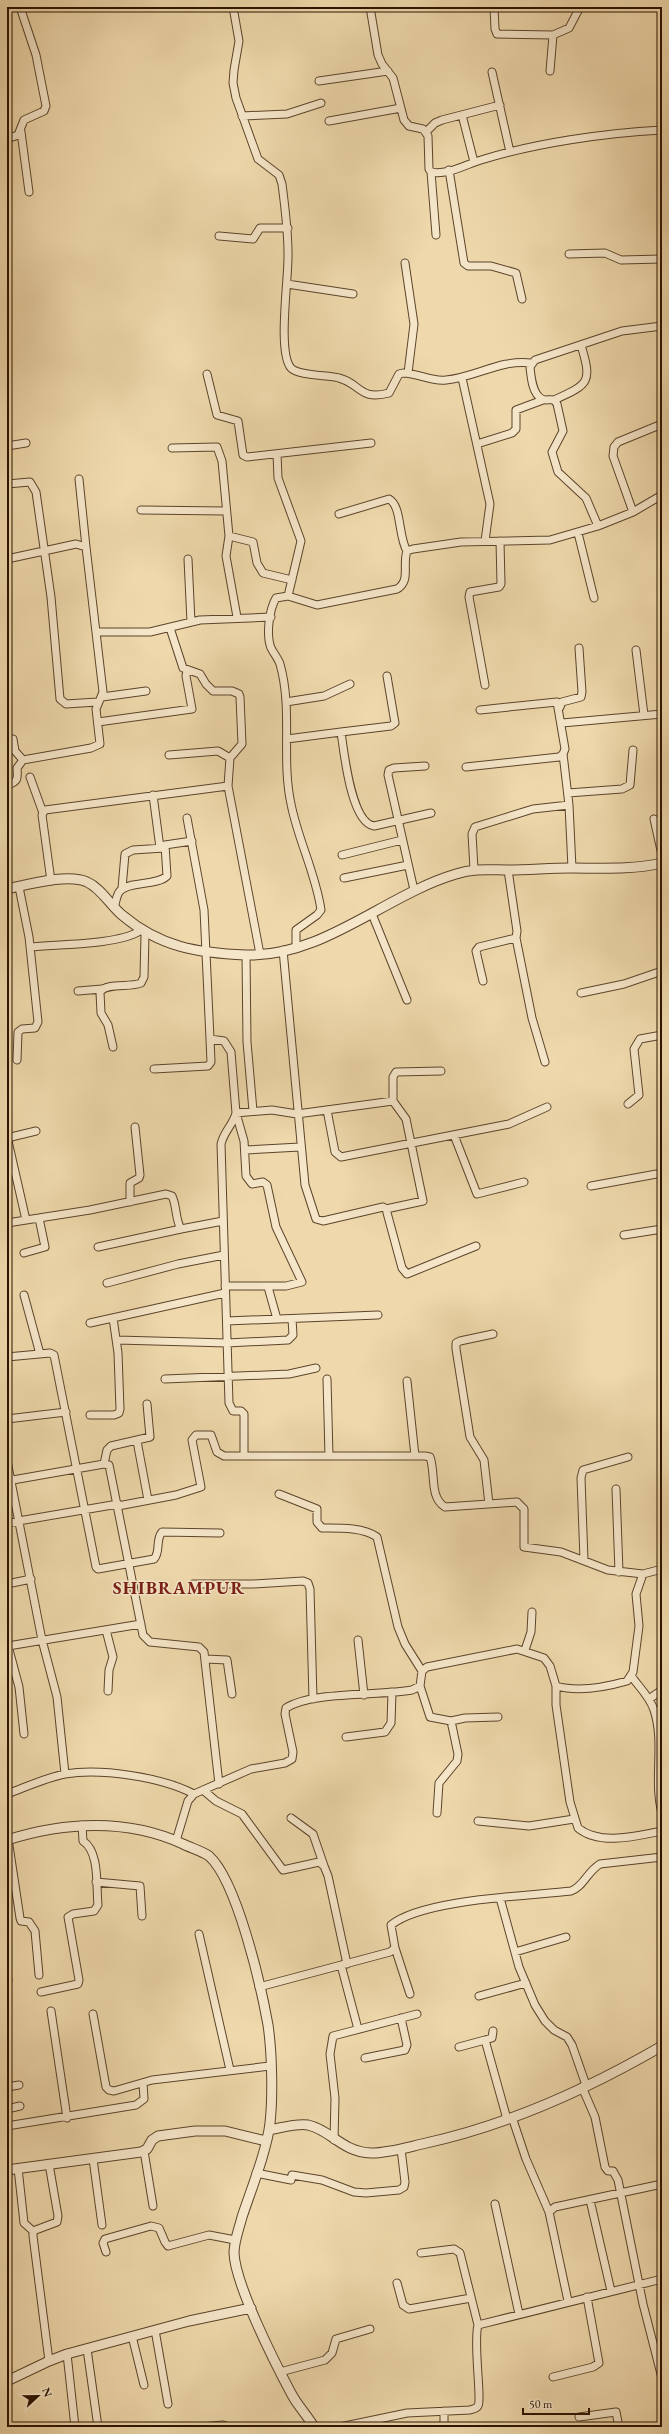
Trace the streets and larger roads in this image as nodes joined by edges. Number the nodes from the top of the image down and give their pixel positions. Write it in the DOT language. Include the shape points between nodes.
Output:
graph roads {
  1 [pos="20,7"];
  2 [pos="233,7"];
  3 [pos="370,7"];
  4 [pos="494,7"];
  5 [pos="580,7"];
  6 [pos="553,35"];
  7 [pos="388,71"];
  8 [pos="550,71"];
  9 [pos="492,72"];
  10 [pos="319,81"];
  11 [pos="321,104"];
  12 [pos="500,105"];
  13 [pos="401,108"];
  14 [pos="462,114"];
  15 [pos="242,116"];
  16 [pos="329,121"];
  17 [pos="662,130"];
  18 [pos="21,132"];
  19 [pos="427,132"];
  20 [pos="7,139"];
  21 [pos="510,152"];
  22 [pos="474,162"];
  23 [pos="450,170"];
  24 [pos="431,172"];
  25 [pos="29,192"];
  26 [pos="288,228"];
  27 [pos="436,235"];
  28 [pos="219,236"];
  29 [pos="569,254"];
  30 [pos="662,259"];
  31 [pos="406,263"];
  32 [pos="287,284"];
  33 [pos="353,294"];
  34 [pos="522,299"];
  35 [pos="662,326"];
  36 [pos="581,345"];
  37 [pos="530,363"];
  38 [pos="408,373"];
  39 [pos="207,374"];
  40 [pos="462,378"];
  41 [pos="543,400"];
  42 [pos="554,400"];
  43 [pos="662,424"];
  44 [pos="26,443"];
  45 [pos="370,444"];
  46 [pos="477,444"];
  47 [pos="7,446"];
  48 [pos="172,448"];
  49 [pos="277,454"];
  50 [pos="80,479"];
  51 [pos="7,484"];
  52 [pos="662,495"];
  53 [pos="141,510"];
  54 [pos="226,511"];
  55 [pos="632,512"];
  56 [pos="339,514"];
  57 [pos="598,526"];
  58 [pos="578,533"];
  59 [pos="229,536"];
  60 [pos="485,541"];
  61 [pos="500,541"];
  62 [pos="86,547"];
  63 [pos="46,550"];
  64 [pos="407,551"];
  65 [pos="7,559"];
  66 [pos="188,559"];
  67 [pos="292,580"];
  68 [pos="288,596"];
  69 [pos="594,598"];
  70 [pos="236,617"];
  71 [pos="271,617"];
  72 [pos="191,622"];
  73 [pos="170,628"];
  74 [pos="96,632"];
  75 [pos="579,648"];
  76 [pos="636,650"];
  77 [pos="187,670"];
  78 [pos="387,676"];
  79 [pos="350,684"];
  80 [pos="485,685"];
  81 [pos="146,691"];
  82 [pos="100,700"];
  83 [pos="286,702"];
  84 [pos="560,707"];
  85 [pos="480,710"];
  86 [pos="662,714"];
  87 [pos="644,715"];
  88 [pos="98,722"];
  89 [pos="562,723"];
  90 [pos="341,732"];
  91 [pos="13,739"];
  92 [pos="287,739"];
  93 [pos="633,750"];
  94 [pos="563,754"];
  95 [pos="169,756"];
  96 [pos="230,758"];
  97 [pos="23,760"];
  98 [pos="425,766"];
  99 [pos="466,767"];
  100 [pos="30,777"];
  101 [pos="7,785"];
  102 [pos="228,786"];
  103 [pos="568,793"];
  104 [pos="154,795"];
  105 [pos="569,806"];
  106 [pos="43,813"];
  107 [pos="431,813"];
  108 [pos="187,818"];
  109 [pos="654,819"];
  110 [pos="398,820"];
  111 [pos="402,840"];
  112 [pos="192,841"];
  113 [pos="162,848"];
  114 [pos="342,855"];
  115 [pos="662,855"];
  116 [pos="662,863"];
  117 [pos="408,865"];
  118 [pos="572,868"];
  119 [pos="474,869"];
  120 [pos="508,870"];
  121 [pos="344,878"];
  122 [pos="51,881"];
  123 [pos="19,887"];
  124 [pos="122,888"];
  125 [pos="7,889"];
  126 [pos="414,890"];
  127 [pos="114,908"];
  128 [pos="372,914"];
  129 [pos="143,932"];
  130 [pos="516,938"];
  131 [pos="30,947"];
  132 [pos="296,947"];
  133 [pos="283,950"];
  134 [pos="208,951"];
  135 [pos="246,954"];
  136 [pos="260,954"];
  137 [pos="661,974"];
  138 [pos="483,980"];
  139 [pos="102,989"];
  140 [pos="78,991"];
  141 [pos="581,993"];
  142 [pos="407,1000"];
  143 [pos="662,1035"];
  144 [pos="210,1040"];
  145 [pos="113,1047"];
  146 [pos="17,1060"];
  147 [pos="545,1062"];
  148 [pos="154,1069"];
  149 [pos="441,1071"];
  150 [pos="393,1101"];
  151 [pos="628,1104"];
  152 [pos="547,1107"];
  153 [pos="327,1110"];
  154 [pos="253,1111"];
  155 [pos="236,1113"];
  156 [pos="297,1114"];
  157 [pos="135,1127"];
  158 [pos="36,1131"];
  159 [pos="454,1135"];
  160 [pos="412,1143"];
  161 [pos="300,1147"];
  162 [pos="245,1150"];
  163 [pos="662,1173"];
  164 [pos="524,1182"];
  165 [pos="591,1186"];
  166 [pos="130,1202"];
  167 [pos="386,1208"];
  168 [pos="40,1218"];
  169 [pos="26,1220"];
  170 [pos="223,1221"];
  171 [pos="7,1223"];
  172 [pos="181,1229"];
  173 [pos="662,1229"];
  174 [pos="624,1235"];
  175 [pos="476,1246"];
  176 [pos="98,1247"];
  177 [pos="24,1253"];
  178 [pos="224,1256"];
  179 [pos="107,1283"];
  180 [pos="268,1287"];
  181 [pos="225,1290"];
  182 [pos="24,1296"];
  183 [pos="378,1315"];
  184 [pos="113,1318"];
  185 [pos="292,1319"];
  186 [pos="277,1320"];
  187 [pos="227,1321"];
  188 [pos="90,1323"];
  189 [pos="493,1334"];
  190 [pos="116,1340"];
  191 [pos="228,1343"];
  192 [pos="40,1354"];
  193 [pos="7,1357"];
  194 [pos="316,1368"];
  195 [pos="228,1377"];
  196 [pos="165,1379"];
  197 [pos="327,1379"];
  198 [pos="407,1381"];
  199 [pos="147,1404"];
  200 [pos="66,1412"];
  201 [pos="90,1415"];
  202 [pos="7,1420"];
  203 [pos="137,1441"];
  204 [pos="244,1456"];
  205 [pos="329,1456"];
  206 [pos="415,1456"];
  207 [pos="628,1457"];
  208 [pos="7,1461"];
  209 [pos="104,1464"];
  210 [pos="77,1468"];
  211 [pos="9,1480"];
  212 [pos="616,1490"];
  213 [pos="279,1494"];
  214 [pos="148,1500"];
  215 [pos="490,1504"];
  216 [pos="118,1505"];
  217 [pos="86,1510"];
  218 [pos="20,1521"];
  219 [pos="7,1523"];
  220 [pos="220,1533"];
  221 [pos="584,1560"];
  222 [pos="129,1565"];
  223 [pos="662,1569"];
  224 [pos="619,1572"];
  225 [pos="643,1574"];
  226 [pos="31,1579"];
  227 [pos="7,1584"];
  228 [pos="193,1584"];
  229 [pos="532,1612"];
  230 [pos="141,1624"];
  231 [pos="106,1630"];
  232 [pos="7,1638"];
  233 [pos="42,1640"];
  234 [pos="358,1640"];
  235 [pos="8,1646"];
  236 [pos="525,1650"];
  237 [pos="206,1659"];
  238 [pos="422,1671"];
  239 [pos="632,1677"];
  240 [pos="420,1686"];
  241 [pos="556,1686"];
  242 [pos="108,1690"];
  243 [pos="662,1690"];
  244 [pos="392,1692"];
  245 [pos="232,1694"];
  246 [pos="364,1695"];
  247 [pos="649,1698"];
  248 [pos="312,1699"];
  249 [pos="498,1718"];
  250 [pos="451,1721"];
  251 [pos="24,1734"];
  252 [pos="346,1737"];
  253 [pos="65,1774"];
  254 [pos="219,1784"];
  255 [pos="203,1790"];
  256 [pos="7,1794"];
  257 [pos="194,1794"];
  258 [pos="437,1813"];
  259 [pos="662,1813"];
  260 [pos="291,1818"];
  261 [pos="574,1819"];
  262 [pos="478,1821"];
  263 [pos="82,1826"];
  264 [pos="662,1831"];
  265 [pos="7,1840"];
  266 [pos="176,1841"];
  267 [pos="662,1857"];
  268 [pos="324,1866"];
  269 [pos="96,1882"];
  270 [pos="500,1898"];
  271 [pos="142,1916"];
  272 [pos="199,1934"];
  273 [pos="566,1937"];
  274 [pos="395,1948"];
  275 [pos="515,1952"];
  276 [pos="344,1964"];
  277 [pos="39,1975"];
  278 [pos="526,1983"];
  279 [pos="259,1987"];
  280 [pos="42,1992"];
  281 [pos="410,1994"];
  282 [pos="479,1996"];
  283 [pos="51,2012"];
  284 [pos="93,2014"];
  285 [pos="417,2014"];
  286 [pos="401,2018"];
  287 [pos="358,2029"];
  288 [pos="493,2031"];
  289 [pos="485,2040"];
  290 [pos="662,2046"];
  291 [pos="459,2047"];
  292 [pos="365,2058"];
  293 [pos="270,2066"];
  294 [pos="230,2070"];
  295 [pos="143,2083"];
  296 [pos="19,2085"];
  297 [pos="584,2086"];
  298 [pos="7,2087"];
  299 [pos="20,2106"];
  300 [pos="7,2109"];
  301 [pos="67,2118"];
  302 [pos="510,2118"];
  303 [pos="7,2126"];
  304 [pos="269,2130"];
  305 [pos="334,2140"];
  306 [pos="266,2141"];
  307 [pos="401,2149"];
  308 [pos="144,2151"];
  309 [pos="93,2159"];
  310 [pos="49,2164"];
  311 [pos="18,2168"];
  312 [pos="7,2170"];
  313 [pos="256,2173"];
  314 [pos="662,2184"];
  315 [pos="620,2193"];
  316 [pos="590,2200"];
  317 [pos="494,2204"];
  318 [pos="153,2206"];
  319 [pos="549,2212"];
  320 [pos="102,2225"];
  321 [pos="33,2231"];
  322 [pos="235,2240"];
  323 [pos="106,2252"];
  324 [pos="421,2253"];
  325 [pos="662,2279"];
  326 [pos="397,2282"];
  327 [pos="641,2284"];
  328 [pos="611,2291"];
  329 [pos="587,2297"];
  330 [pos="471,2298"];
  331 [pos="568,2301"];
  332 [pos="251,2308"];
  333 [pos="519,2314"];
  334 [pos="478,2325"];
  335 [pos="370,2329"];
  336 [pos="155,2330"];
  337 [pos="132,2336"];
  338 [pos="87,2349"];
  339 [pos="67,2354"];
  340 [pos="49,2361"];
  341 [pos="280,2372"];
  342 [pos="553,2377"];
  343 [pos="662,2378"];
  344 [pos="7,2382"];
  345 [pos="144,2384"];
  346 [pos="168,2404"];
  347 [pos="444,2410"];
  348 [pos="579,2417"];
  349 [pos="75,2427"];
  350 [pos="98,2427"];
  351 [pos="201,2427"];
  352 [pos="228,2427"];
  353 [pos="314,2427"];
  354 [pos="340,2427"];
  355 [pos="444,2427"];
  356 [pos="619,2427"];
  1 -- 18 [label="street" via="36,55 46,106 44,111 24,120"];
  2 -- 15 [label="street" via="239,40 233,83"];
  3 -- 7 [label="street" via="378,55"];
  4 -- 6 [label="street" via="497,34"];
  5 -- 6 [label="street" via="569,28"];
  6 -- 8 [label="street"];
  7 -- 10 [label="street"];
  7 -- 13 [label="street" via="396,86"];
  9 -- 12 [label="street"];
  11 -- 15 [label="street" via="287,114"];
  12 -- 14 [label="street"];
  12 -- 21 [label="street"];
  13 -- 16 [label="street"];
  13 -- 19 [label="street" via="409,126"];
  14 -- 19 [label="street" via="435,123"];
  14 -- 22 [label="street"];
  15 -- 26 [label="street" via="258,159 279,175"];
  17 -- 21 [label="street" via="637,131"];
  18 -- 20 [label="street"];
  18 -- 25 [label="street"];
  19 -- 24 [label="street"];
  21 -- 22 [label="street"];
  22 -- 23 [label="street"];
  23 -- 24 [label="street"];
  23 -- 34 [label="street" via="464,263 468,266 491,266 516,273"];
  24 -- 27 [label="street"];
  26 -- 28 [label="street" via="260,228 253,240"];
  26 -- 32 [label="street"];
  29 -- 30 [label="street" via="605,253 621,260"];
  31 -- 38 [label="street" via="414,324"];
  32 -- 33 [label="street"];
  32 -- 38 [label="street" via="285,334 288,361 292,368 298,372 339,378 364,394 372,395 388,393 399,374"];
  35 -- 36 [label="street" via="632,328"];
  36 -- 37 [label="street"];
  36 -- 42 [label="street" via="588,370 585,380 575,391"];
  37 -- 40 [label="street" via="503,363"];
  37 -- 41 [label="street" via="535,392"];
  38 -- 40 [label="street" via="434,380"];
  39 -- 49 [label="street" via="218,415 238,421 243,455 247,457"];
  40 -- 46 [label="street"];
  41 -- 42 [label="street"];
  41 -- 46 [label="street" via="516,410 516,429 512,433"];
  42 -- 57 [label="street" via="563,431 554,445 552,458 563,479 586,498"];
  43 -- 55 [label="street" via="618,442 614,447 613,456"];
  44 -- 47 [label="street"];
  45 -- 49 [label="street"];
  46 -- 60 [label="street" via="490,504"];
  48 -- 54 [label="street" via="217,447 222,461"];
  49 -- 67 [label="street" via="278,478 301,541"];
  50 -- 62 [label="street"];
  51 -- 63 [label="street" via="25,481 34,485"];
  52 -- 55 [label="street"];
  53 -- 54 [label="street"];
  54 -- 59 [label="street"];
  55 -- 57 [label="street"];
  56 -- 64 [label="street" via="389,499 395,506 402,543"];
  57 -- 58 [label="street"];
  58 -- 61 [label="street" via="550,540"];
  58 -- 69 [label="street"];
  59 -- 67 [label="street" via="253,542 257,563 263,573"];
  59 -- 70 [label="street" via="226,556"];
  60 -- 61 [label="street"];
  60 -- 64 [label="street" via="461,542"];
  61 -- 80 [label="street" via="501,584 499,587 474,590 470,592 469,597"];
  62 -- 63 [label="street" via="76,544"];
  62 -- 74 [label="street"];
  63 -- 65 [label="street"];
  63 -- 82 [label="street" via="60,699 66,704"];
  64 -- 68 [label="street" via="404,558 405,580 403,586 397,589 317,605"];
  66 -- 72 [label="street"];
  67 -- 68 [label="street"];
  68 -- 71 [label="street" via="276,598"];
  70 -- 71 [label="street"];
  70 -- 72 [label="street"];
  71 -- 83 [label="street" via="270,643 280,664"];
  72 -- 73 [label="street"];
  73 -- 74 [label="street" via="150,632"];
  73 -- 77 [label="street" via="183,668"];
  74 -- 82 [label="street" via="103,692"];
  75 -- 84 [label="street" via="582,692 578,698 562,702"];
  76 -- 87 [label="street"];
  77 -- 88 [label="street" via="192,709"];
  77 -- 96 [label="street" via="200,674 213,691 232,691 239,694 242,744"];
  78 -- 90 [label="street" via="395,723 391,726"];
  79 -- 83 [label="street" via="324,696"];
  81 -- 82 [label="street"];
  82 -- 88 [label="street" via="96,709"];
  83 -- 92 [label="street"];
  84 -- 85 [label="street" via="554,702"];
  84 -- 89 [label="street"];
  86 -- 87 [label="street"];
  87 -- 89 [label="street"];
  88 -- 97 [label="street" via="100,744 96,747"];
  89 -- 94 [label="street" via="565,749"];
  90 -- 92 [label="street"];
  90 -- 110 [label="street" via="350,784 362,820 374,826"];
  91 -- 97 [label="street" via="15,751"];
  92 -- 132 [label="street" via="291,804 321,910 296,930"];
  93 -- 103 [label="street" via="628,787"];
  94 -- 99 [label="street" via="558,757"];
  94 -- 103 [label="street"];
  95 -- 96 [label="street" via="218,751"];
  96 -- 102 [label="street"];
  97 -- 101 [label="street" via="17,768 16,781"];
  98 -- 110 [label="street" via="389,770"];
  100 -- 106 [label="street"];
  102 -- 104 [label="street"];
  102 -- 136 [label="street"];
  103 -- 105 [label="street"];
  104 -- 106 [label="street" via="53,807"];
  104 -- 113 [label="street"];
  105 -- 118 [label="street"];
  105 -- 119 [label="street" via="533,809 475,827 472,834"];
  106 -- 122 [label="street"];
  107 -- 110 [label="street"];
  108 -- 112 [label="street"];
  109 -- 115 [label="street"];
  110 -- 111 [label="street"];
  111 -- 114 [label="street"];
  111 -- 117 [label="street"];
  112 -- 113 [label="street" via="168,844"];
  112 -- 134 [label="street"];
  113 -- 124 [label="street" via="133,850 125,854"];
  113 -- 124 [label="street" via="167,876 158,881"];
  116 -- 118 [label="street" via="630,868"];
  117 -- 121 [label="street"];
  117 -- 126 [label="street"];
  118 -- 120 [label="street"];
  119 -- 120 [label="street"];
  119 -- 126 [label="street"];
  120 -- 130 [label="street"];
  122 -- 123 [label="street"];
  122 -- 127 [label="street" via="85,881 96,888"];
  123 -- 125 [label="street"];
  123 -- 131 [label="street"];
  124 -- 127 [label="street"];
  126 -- 128 [label="street"];
  127 -- 129 [label="street"];
  128 -- 132 [label="street"];
  128 -- 142 [label="street"];
  129 -- 131 [label="street" via="117,938"];
  129 -- 134 [label="street" via="169,944"];
  129 -- 139 [label="street" via="142,984"];
  130 -- 138 [label="street" via="478,947 476,951"];
  130 -- 147 [label="street" via="532,1018"];
  131 -- 146 [label="street" via="38,1025 18,1032"];
  132 -- 133 [label="street"];
  133 -- 136 [label="street"];
  133 -- 156 [label="street"];
  134 -- 135 [label="street"];
  134 -- 144 [label="street"];
  135 -- 136 [label="street"];
  135 -- 154 [label="street"];
  137 -- 141 [label="street"];
  139 -- 140 [label="street"];
  139 -- 145 [label="street" via="101,1013 108,1025"];
  143 -- 151 [label="street" via="640,1039 636,1043 634,1049 640,1095"];
  144 -- 148 [label="street" via="211,1062 208,1066"];
  144 -- 155 [label="street" via="224,1041 230,1048"];
  149 -- 150 [label="street" via="396,1072 393,1077"];
  150 -- 153 [label="street"];
  150 -- 160 [label="street" via="405,1116"];
  152 -- 159 [label="street" via="509,1124"];
  153 -- 156 [label="street"];
  153 -- 160 [label="street" via="337,1156"];
  154 -- 155 [label="street"];
  154 -- 156 [label="street" via="280,1110"];
  155 -- 162 [label="street"];
  155 -- 170 [label="street" via="221,1144"];
  156 -- 161 [label="street"];
  157 -- 166 [label="street" via="140,1175 130,1183"];
  158 -- 169 [label="street" via="11,1137 8,1141"];
  159 -- 160 [label="street"];
  159 -- 164 [label="street" via="478,1194"];
  160 -- 167 [label="street" via="423,1201"];
  161 -- 162 [label="street"];
  161 -- 167 [label="street" via="307,1197 316,1219 323,1221"];
  162 -- 180 [label="street" via="248,1181 252,1184 263,1182 267,1185 276,1227 302,1282"];
  163 -- 165 [label="street"];
  166 -- 168 [label="street"];
  166 -- 172 [label="street" via="166,1194 172,1196"];
  167 -- 175 [label="street" via="402,1268 407,1274"];
  168 -- 169 [label="street"];
  168 -- 177 [label="street" via="45,1248"];
  169 -- 171 [label="street"];
  170 -- 172 [label="street"];
  170 -- 178 [label="street"];
  172 -- 176 [label="street"];
  173 -- 174 [label="street"];
  178 -- 179 [label="street" via="178,1264"];
  178 -- 181 [label="street"];
  180 -- 181 [label="street"];
  180 -- 186 [label="street"];
  181 -- 184 [label="street"];
  181 -- 187 [label="street"];
  182 -- 192 [label="street"];
  183 -- 185 [label="street"];
  184 -- 188 [label="street"];
  184 -- 190 [label="street"];
  185 -- 186 [label="street"];
  185 -- 191 [label="street" via="293,1335 288,1340"];
  186 -- 187 [label="street"];
  187 -- 191 [label="street"];
  189 -- 215 [label="street" via="456,1343 470,1438 484,1460"];
  190 -- 191 [label="street"];
  190 -- 201 [label="street" via="119,1413"];
  191 -- 195 [label="street"];
  192 -- 193 [label="street"];
  192 -- 200 [label="street" via="54,1355"];
  194 -- 195 [label="street" via="289,1374"];
  195 -- 196 [label="street"];
  195 -- 204 [label="street" via="230,1407 244,1414"];
  197 -- 205 [label="street"];
  198 -- 206 [label="street"];
  199 -- 203 [label="street" via="150,1437"];
  200 -- 202 [label="street"];
  200 -- 210 [label="street"];
  203 -- 209 [label="street" via="111,1446 107,1450"];
  203 -- 214 [label="street"];
  204 -- 205 [label="street"];
  204 -- 214 [label="street" via="220,1455 211,1435 196,1435 192,1440 202,1487"];
  205 -- 206 [label="street"];
  206 -- 215 [label="street" via="430,1457 435,1497 445,1507"];
  207 -- 221 [label="street" via="583,1470 581,1478"];
  208 -- 211 [label="street"];
  209 -- 210 [label="street"];
  209 -- 216 [label="street" via="111,1469"];
  210 -- 211 [label="street"];
  210 -- 217 [label="street"];
  211 -- 218 [label="street"];
  212 -- 224 [label="street"];
  213 -- 238 [label="street" via="317,1509 317,1522 322,1528 357,1530 377,1537 398,1627"];
  214 -- 216 [label="street"];
  215 -- 221 [label="street" via="521,1504 524,1509 524,1547 561,1552"];
  216 -- 217 [label="street"];
  216 -- 222 [label="street"];
  217 -- 218 [label="street"];
  217 -- 222 [label="street" via="96,1567 98,1569"];
  218 -- 219 [label="street"];
  218 -- 226 [label="street"];
  220 -- 222 [label="street" via="162,1532 159,1535 157,1556 154,1560"];
  221 -- 224 [label="street"];
  222 -- 230 [label="street"];
  223 -- 225 [label="street"];
  224 -- 225 [label="street"];
  225 -- 239 [label="street" via="636,1594 640,1626"];
  226 -- 227 [label="street"];
  226 -- 233 [label="street"];
  228 -- 248 [label="street" via="302,1581 308,1583"];
  229 -- 236 [label="street" via="531,1632"];
  230 -- 231 [label="street"];
  230 -- 237 [label="street" via="143,1634 150,1642 199,1647"];
  231 -- 233 [label="street"];
  231 -- 242 [label="street" via="113,1657 109,1670"];
  232 -- 235 [label="street"];
  233 -- 235 [label="street"];
  233 -- 253 [label="street" via="58,1702"];
  234 -- 246 [label="street"];
  235 -- 251 [label="street" via="19,1687"];
  236 -- 238 [label="street" via="510,1650 434,1665"];
  236 -- 241 [label="street" via="548,1662"];
  237 -- 245 [label="street" via="227,1660"];
  237 -- 254 [label="street"];
  238 -- 240 [label="street"];
  239 -- 241 [label="street" via="627,1681 602,1687"];
  239 -- 247 [label="street"];
  240 -- 244 [label="street"];
  240 -- 250 [label="street" via="430,1717"];
  241 -- 261 [label="street" via="556,1706"];
  243 -- 247 [label="street"];
  244 -- 246 [label="street"];
  244 -- 252 [label="street" via="391,1723 385,1732"];
  246 -- 248 [label="street"];
  247 -- 259 [label="street" via="657,1725 658,1796"];
  248 -- 254 [label="street" via="286,1708 292,1759 285,1764 251,1769"];
  249 -- 250 [label="street" via="465,1718"];
  250 -- 258 [label="street" via="458,1754 457,1761 439,1783"];
  253 -- 256 [label="street"];
  253 -- 257 [label="street" via="99,1773 126,1776 168,1784"];
  254 -- 255 [label="street"];
  255 -- 257 [label="street"];
  255 -- 268 [label="street" via="216,1801 242,1814 283,1870 319,1862"];
  257 -- 266 [label="street" via="188,1801"];
  260 -- 268 [label="street" via="313,1834"];
  261 -- 262 [label="street" via="529,1826"];
  261 -- 264 [label="street" via="578,1828 594,1838 617,1838"];
  263 -- 265 [label="street" via="37,1831"];
  263 -- 266 [label="street" via="126,1826"];
  263 -- 269 [label="street" via="83,1842 92,1850"];
  265 -- 277 [label="street" via="20,1918 24,1922 29,1922 35,1931"];
  266 -- 279 [label="street" via="207,1855 217,1864 233,1897"];
  267 -- 270 [label="street" via="600,1864 592,1869 577,1889 571,1891"];
  268 -- 276 [label="street"];
  269 -- 271 [label="street" via="140,1886"];
  269 -- 280 [label="street" via="97,1909 68,1917 80,1980 78,1984"];
  270 -- 274 [label="street" via="486,1898 426,1910 396,1921 390,1925"];
  270 -- 275 [label="street"];
  272 -- 294 [label="street"];
  273 -- 275 [label="street"];
  274 -- 276 [label="street" via="390,1952"];
  274 -- 281 [label="street"];
  275 -- 278 [label="street"];
  276 -- 279 [label="street"];
  276 -- 287 [label="street"];
  278 -- 282 [label="street"];
  278 -- 297 [label="street" via="545,2021 554,2030 567,2036"];
  279 -- 293 [label="street" via="268,2026"];
  283 -- 301 [label="street"];
  284 -- 295 [label="street" via="106,2087 114,2091"];
  285 -- 286 [label="street"];
  286 -- 287 [label="street"];
  286 -- 292 [label="street" via="407,2045 405,2050"];
  287 -- 305 [label="street" via="337,2034 331,2039 330,2059 336,2106"];
  288 -- 289 [label="street" via="492,2038"];
  289 -- 291 [label="street"];
  289 -- 302 [label="street"];
  290 -- 297 [label="street"];
  293 -- 294 [label="street"];
  293 -- 304 [label="street"];
  294 -- 295 [label="street"];
  295 -- 301 [label="street" via="144,2099 136,2105"];
  296 -- 298 [label="street"];
  297 -- 302 [label="street"];
  297 -- 315 [label="street" via="595,2118 605,2167 616,2175"];
  299 -- 300 [label="street"];
  301 -- 303 [label="street"];
  302 -- 307 [label="street" via="475,2131"];
  302 -- 319 [label="street"];
  304 -- 305 [label="street" via="310,2125"];
  304 -- 306 [label="street"];
  305 -- 307 [label="street" via="361,2152"];
  306 -- 308 [label="street" via="225,2131 195,2131 158,2136"];
  306 -- 313 [label="street"];
  307 -- 313 [label="street" via="405,2182 404,2187 399,2190 354,2192 312,2178 292,2175 291,2180"];
  308 -- 309 [label="street"];
  308 -- 318 [label="street"];
  309 -- 310 [label="street"];
  309 -- 320 [label="street"];
  310 -- 311 [label="street"];
  310 -- 321 [label="street" via="57,2222"];
  311 -- 312 [label="street"];
  311 -- 321 [label="street" via="24,2223"];
  313 -- 322 [label="street"];
  314 -- 315 [label="street"];
  315 -- 316 [label="street"];
  315 -- 327 [label="street"];
  316 -- 319 [label="street" via="555,2207"];
  316 -- 328 [label="street"];
  317 -- 333 [label="street"];
  319 -- 331 [label="street"];
  321 -- 340 [label="street"];
  322 -- 323 [label="street" via="209,2235 168,2246 159,2228 152,2226 105,2239 103,2243"];
  322 -- 332 [label="street" via="236,2266"];
  324 -- 330 [label="street" via="457,2250 460,2253"];
  325 -- 327 [label="street"];
  326 -- 330 [label="street" via="404,2305 409,2309"];
  327 -- 328 [label="street"];
  327 -- 343 [label="street"];
  328 -- 329 [label="street"];
  329 -- 331 [label="street"];
  329 -- 342 [label="street" via="599,2363 593,2367"];
  330 -- 334 [label="street"];
  331 -- 333 [label="street"];
  332 -- 336 [label="street"];
  332 -- 341 [label="street"];
  333 -- 334 [label="street"];
  334 -- 347 [label="street" via="476,2343 479,2405 470,2410"];
  335 -- 341 [label="street" via="336,2339 332,2353 325,2360"];
  336 -- 337 [label="street"];
  336 -- 346 [label="street"];
  337 -- 338 [label="street"];
  337 -- 345 [label="street"];
  338 -- 339 [label="street"];
  338 -- 350 [label="street"];
  339 -- 340 [label="street"];
  339 -- 349 [label="street"];
  340 -- 344 [label="street"];
  341 -- 353 [label="street" via="294,2399"];
  347 -- 354 [label="street" via="399,2414"];
  347 -- 355 [label="street"];
  348 -- 356 [label="street" via="616,2412"];
  351 -- 352 [label="street"];
}
